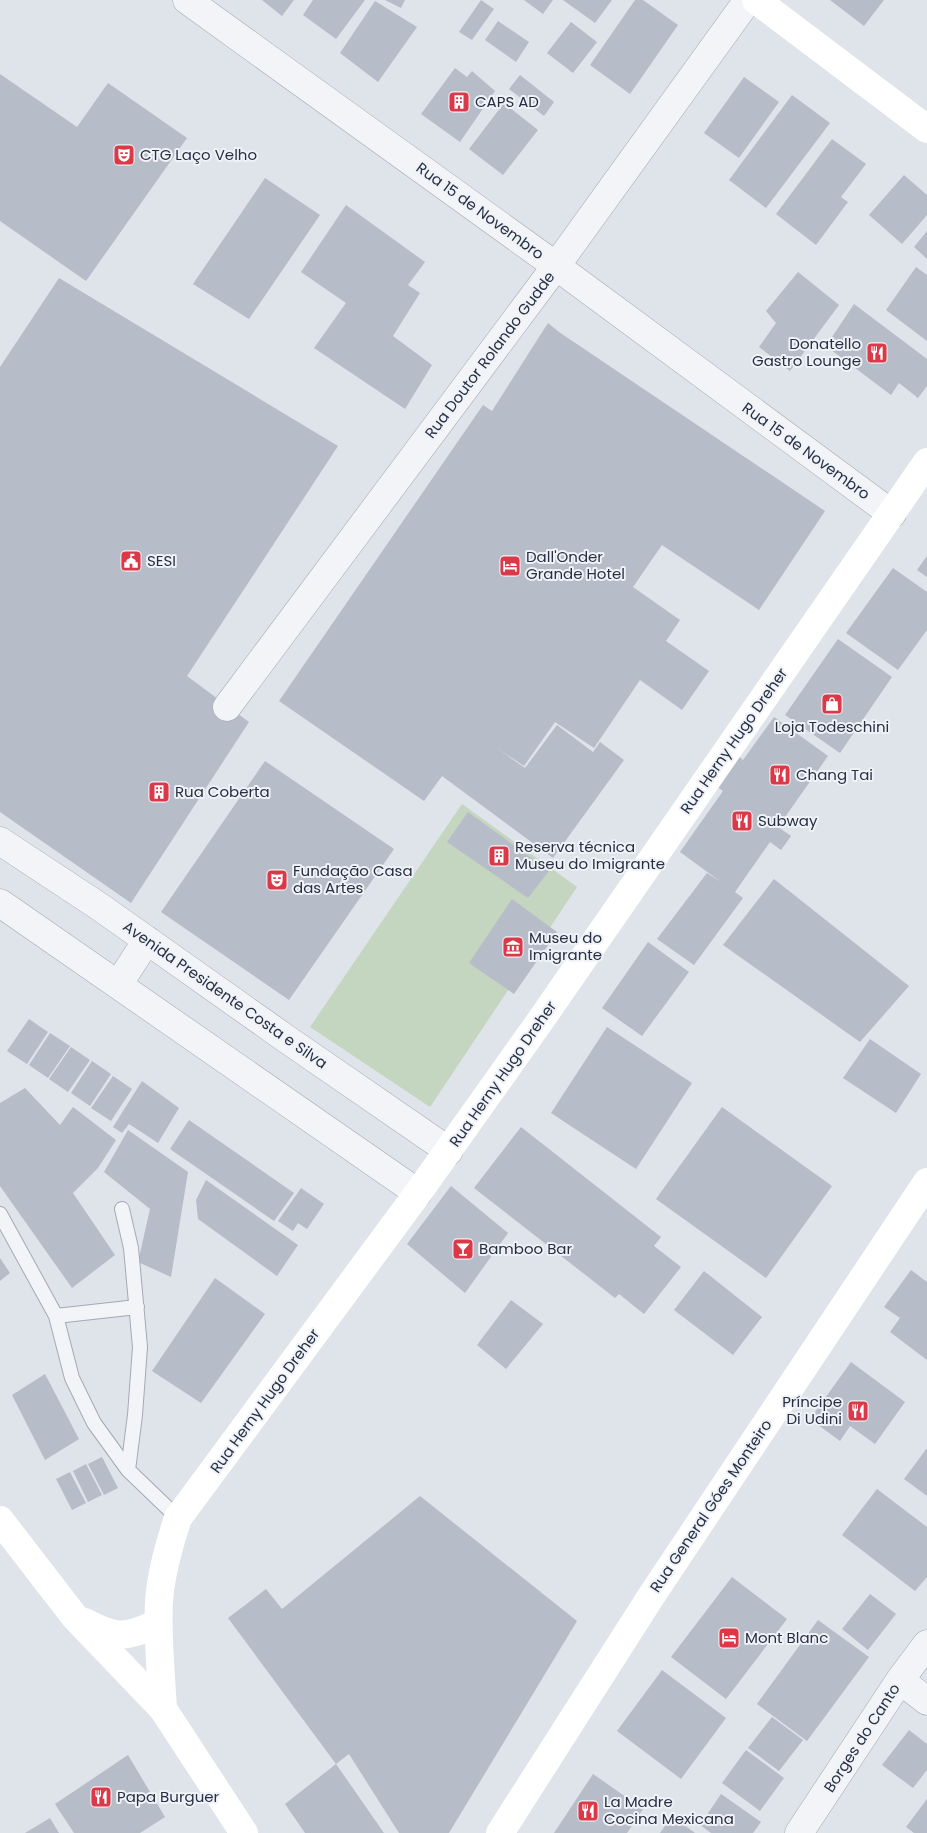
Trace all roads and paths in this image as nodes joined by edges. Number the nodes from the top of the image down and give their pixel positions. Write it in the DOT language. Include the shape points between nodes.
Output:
graph roads {
  1 [pos="187,0"];
  2 [pos="748,0"];
  3 [pos="756,0"];
  4 [pos="927,129"];
  5 [pos="556,266"];
  6 [pos="927,462"];
  7 [pos="892,514"];
  8 [pos="228,707"];
  9 [pos="0,841"];
  10 [pos="0,903"];
  11 [pos="147,940"];
  12 [pos="118,985"];
  13 [pos="449,1150"];
  14 [pos="927,1182"];
  15 [pos="418,1193"];
  16 [pos="122,1209"];
  17 [pos="0,1214"];
  18 [pos="137,1307"];
  19 [pos="56,1316"];
  20 [pos="128,1470"];
  21 [pos="178,1518"];
  22 [pos="0,1520"];
  23 [pos="74,1616"];
  24 [pos="158,1623"];
  25 [pos="927,1644"];
  26 [pos="900,1680"];
  27 [pos="927,1701"];
  28 [pos="163,1709"];
  29 [pos="244,1833"];
  30 [pos="500,1833"];
  31 [pos="799,1833"];
  1 -- 5 [label="street, Rua 15 de Novembro"];
  2 -- 5 [label="street, Rua Doutor Rolando Gudde"];
  3 -- 4 [label="main road"];
  5 -- 7 [label="street, Rua 15 de Novembro"];
  5 -- 8 [label="street, Rua Doutor Rolando Gudde"];
  6 -- 7 [label="main road, Rua Herny Hugo Dreher"];
  7 -- 13 [label="main road, Rua Herny Hugo Dreher"];
  9 -- 11 [label="street, Avenida Presidente Costa e Silva"];
  10 -- 12 [label="street"];
  11 -- 12 [label="street"];
  11 -- 13 [label="street, Avenida Presidente Costa e Silva"];
  12 -- 15 [label="street"];
  13 -- 15 [label="main road, Rua Herny Hugo Dreher"];
  14 -- 30 [label="main road, Rua General Góes Monteiro" via="650,1598"];
  15 -- 21 [label="main road, Rua Herny Hugo Dreher"];
  16 -- 18 [label="lane" via="131,1248"];
  17 -- 19 [label="lane"];
  18 -- 19 [label="lane"];
  18 -- 20 [label="lane" via="139,1379"];
  19 -- 20 [label="lane" via="72,1378 94,1423"];
  20 -- 21 [label="lane"];
  21 -- 24 [label="main road, Rua Herny Hugo Dreher" via="168,1547"];
  22 -- 23 [label="main road"];
  23 -- 24 [label="main road" via="109,1634 125,1636"];
  23 -- 28 [label="main road"];
  24 -- 28 [label="main road, Rua Herny Hugo Dreher"];
  25 -- 26 [label="street, Borges do Canto"];
  26 -- 27 [label="street"];
  26 -- 31 [label="street, Borges do Canto"];
  28 -- 29 [label="main road"];
}
